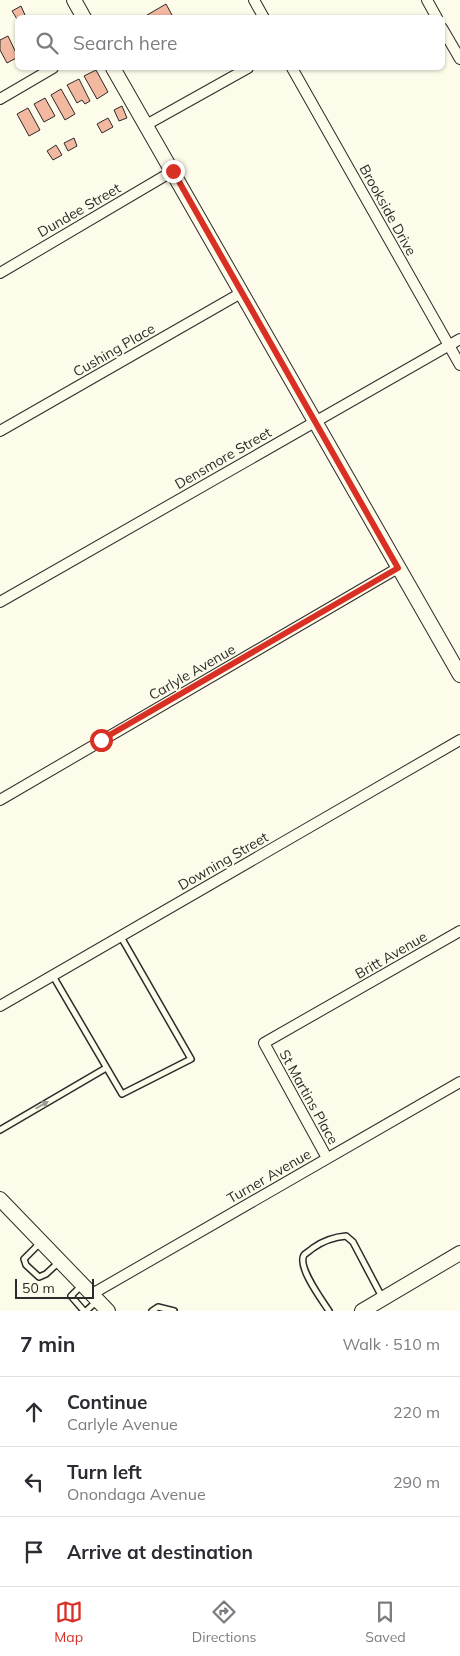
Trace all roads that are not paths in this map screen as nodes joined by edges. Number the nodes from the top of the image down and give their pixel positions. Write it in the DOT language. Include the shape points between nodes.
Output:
graph roads {
  1 [pos="74,0"];
  2 [pos="254,0"];
  3 [pos="427,0"];
  4 [pos="82,15"];
  5 [pos="262,15"];
  6 [pos="435,15"];
  7 [pos="445,33"];
  8 [pos="460,59"];
  9 [pos="50,70"];
  10 [pos="114,70"];
  11 [pos="244,70"];
  12 [pos="293,70"];
  13 [pos="0,99"];
  14 [pos="146,125"];
  15 [pos="173,171"];
  16 [pos="0,273"];
  17 [pos="241,293"];
  18 [pos="460,339"];
  19 [pos="449,345"];
  20 [pos="460,365"];
  21 [pos="314,422"];
  22 [pos="0,430"];
  23 [pos="398,568"];
  24 [pos="0,602"];
  25 [pos="460,676"];
  26 [pos="460,740"];
  27 [pos="0,800"];
  28 [pos="460,931"];
  29 [pos="121,937"];
  30 [pos="53,976"];
  31 [pos="336,1002"];
  32 [pos="0,1006"];
  33 [pos="106,1068"];
  34 [pos="460,1082"];
  35 [pos="0,1130"];
  36 [pos="327,1158"];
  37 [pos="0,1199"];
  38 [pos="41,1242"];
  39 [pos="460,1253"];
  40 [pos="60,1261"];
  41 [pos="90,1293"];
  42 [pos="383,1299"];
  43 [pos="85,1311"];
  44 [pos="108,1311"];
  45 [pos="152,1311"];
  46 [pos="174,1311"];
  47 [pos="329,1311"];
  48 [pos="362,1311"];
  1 -- 4 [label="street"];
  2 -- 5 [label="street"];
  3 -- 6 [label="street"];
  7 -- 8 [label="street"];
  9 -- 13 [label="street"];
  10 -- 14 [label="street"];
  11 -- 14 [label="street"];
  12 -- 19 [label="street, Brookside Drive"];
  14 -- 15 [label="street"];
  15 -- 16 [label="street, Dundee Street"];
  15 -- 17 [label="street"];
  17 -- 21 [label="street"];
  17 -- 22 [label="street, Cushing Place"];
  18 -- 19 [label="street, Densmore Street"];
  19 -- 20 [label="street, Brookside Drive"];
  19 -- 21 [label="street, Densmore Street"];
  21 -- 23 [label="street"];
  21 -- 24 [label="street, Densmore Street"];
  23 -- 25 [label="street"];
  23 -- 27 [label="street, Carlyle Avenue"];
  26 -- 29 [label="street, Downing Street"];
  28 -- 31 [label="street, Britt Avenue"];
  29 -- 30 [label="street, Downing Street"];
  29 -- 33 [label="lane" via="191,1059 122,1094"];
  30 -- 32 [label="street, Downing Street"];
  30 -- 33 [label="lane"];
  31 -- 36 [label="street, St Martins Place" via="264,1043"];
  35 -- 33 [label="lane, one-way"];
  34 -- 36 [label="street, Turner Avenue"];
  36 -- 41 [label="street, Turner Avenue"];
  37 -- 38 [label="street"];
  38 -- 40 [label="street"];
  38 -- 40 [label="lane" via="24,1259 26,1265 39,1277"];
  39 -- 42 [label="street"];
  40 -- 41 [label="street"];
  41 -- 43 [label="lane"];
  41 -- 43 [label="lane" via="71,1296"];
  41 -- 44 [label="street"];
  42 -- 47 [label="lane" via="353,1242 346,1236 336,1237 318,1244 304,1255 302,1262"];
  42 -- 48 [label="street"];
  45 -- 46 [label="lane" via="158,1307"];
}
